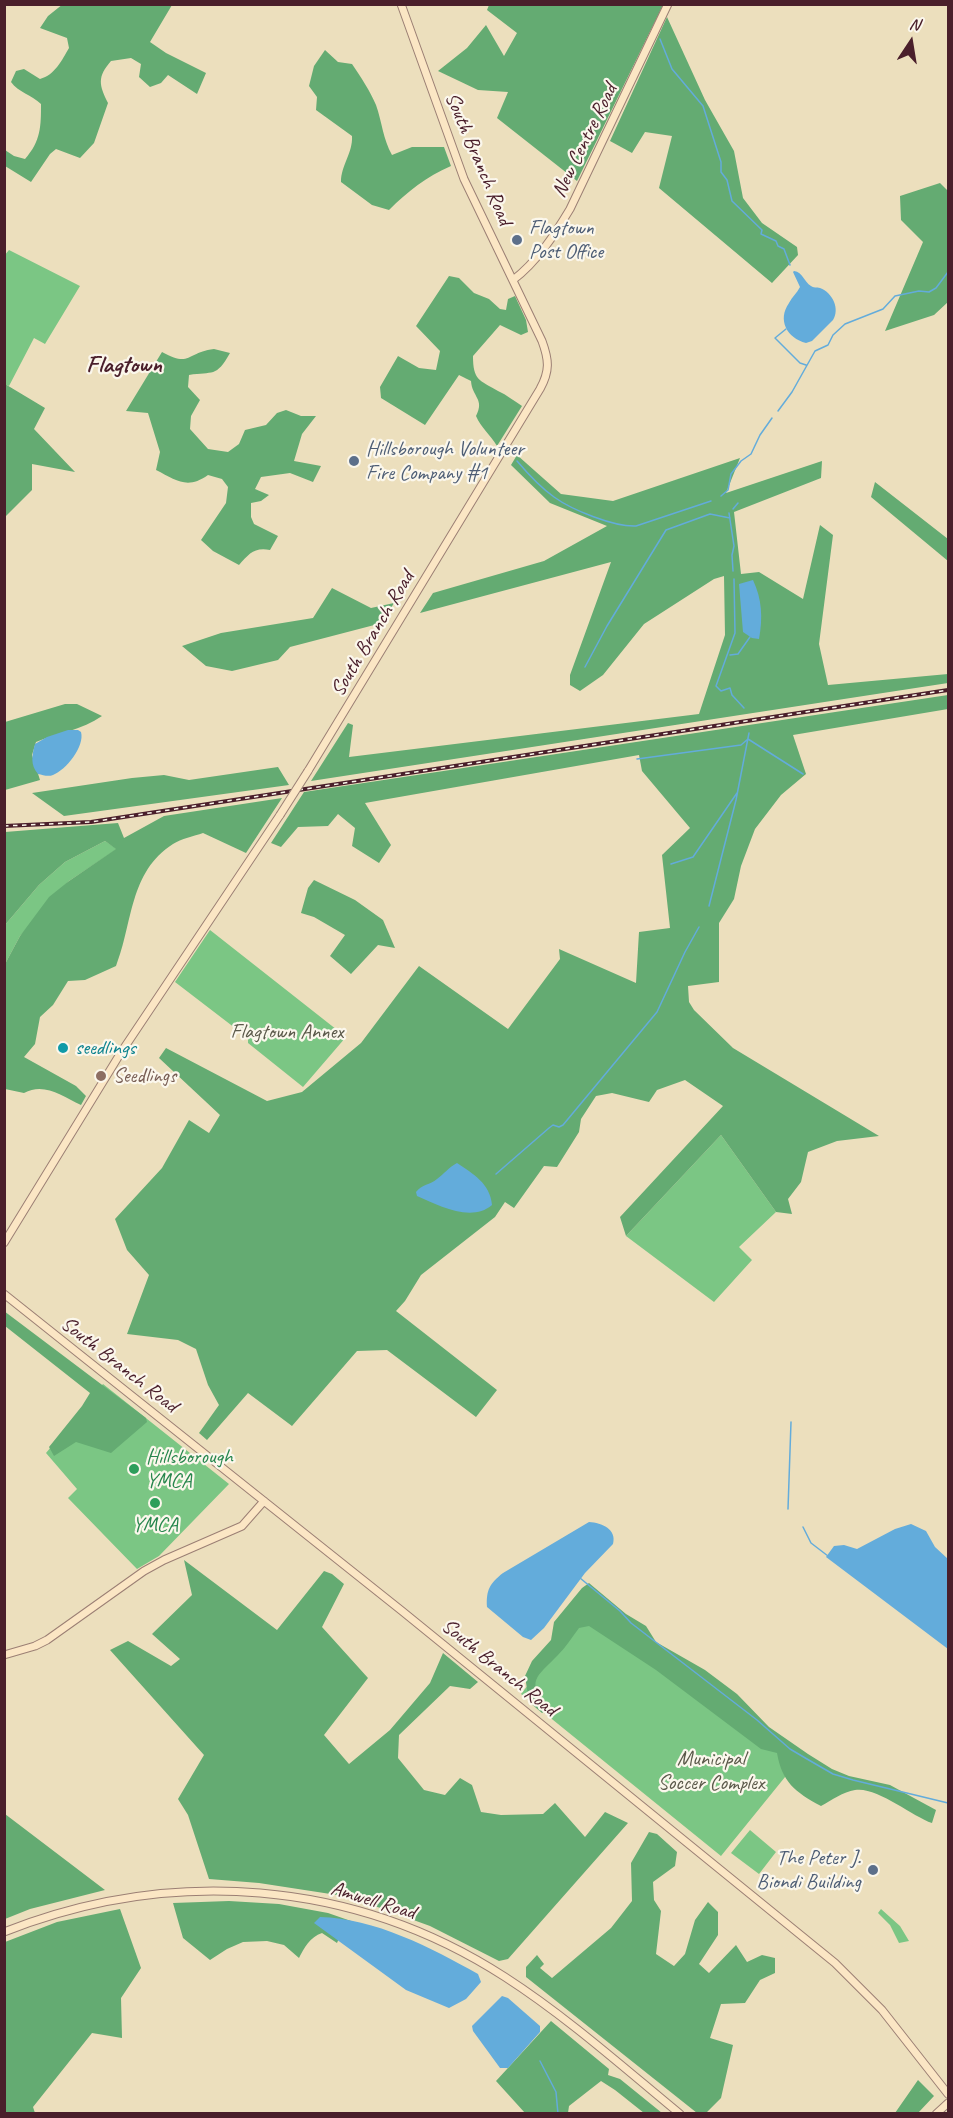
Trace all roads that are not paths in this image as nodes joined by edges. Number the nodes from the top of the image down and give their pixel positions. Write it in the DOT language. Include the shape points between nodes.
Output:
graph roads {
  1 [pos="401,4"];
  2 [pos="669,4"];
  3 [pos="513,280"];
  4 [pos="4,1243"];
  5 [pos="4,1294"];
  6 [pos="264,1501"];
  7 [pos="4,1655"];
  8 [pos="4,1932"];
  9 [pos="948,2094"];
  10 [pos="948,2103"];
  11 [pos="680,2114"];
  12 [pos="936,2114"];
  1 -- 3 [label="street, South Branch Road" via="454,155"];
  2 -- 3 [label="street, New Centre Road" via="570,209 537,256"];
  3 -- 4 [label="street, South Branch Road, bridge" via="547,355 546,379 309,771 125,1047"];
  5 -- 6 [label="street, South Branch Road"];
  6 -- 7 [label="street" via="242,1526 164,1560 47,1640"];
  6 -- 9 [label="street, South Branch Road" via="839,1967 882,2010"];
  8 -- 11 [label="street, Amwell Road" via="84,1906 173,1892 264,1893 348,1908 437,1940 505,1977"];
  10 -- 12 [label="street"];
}
